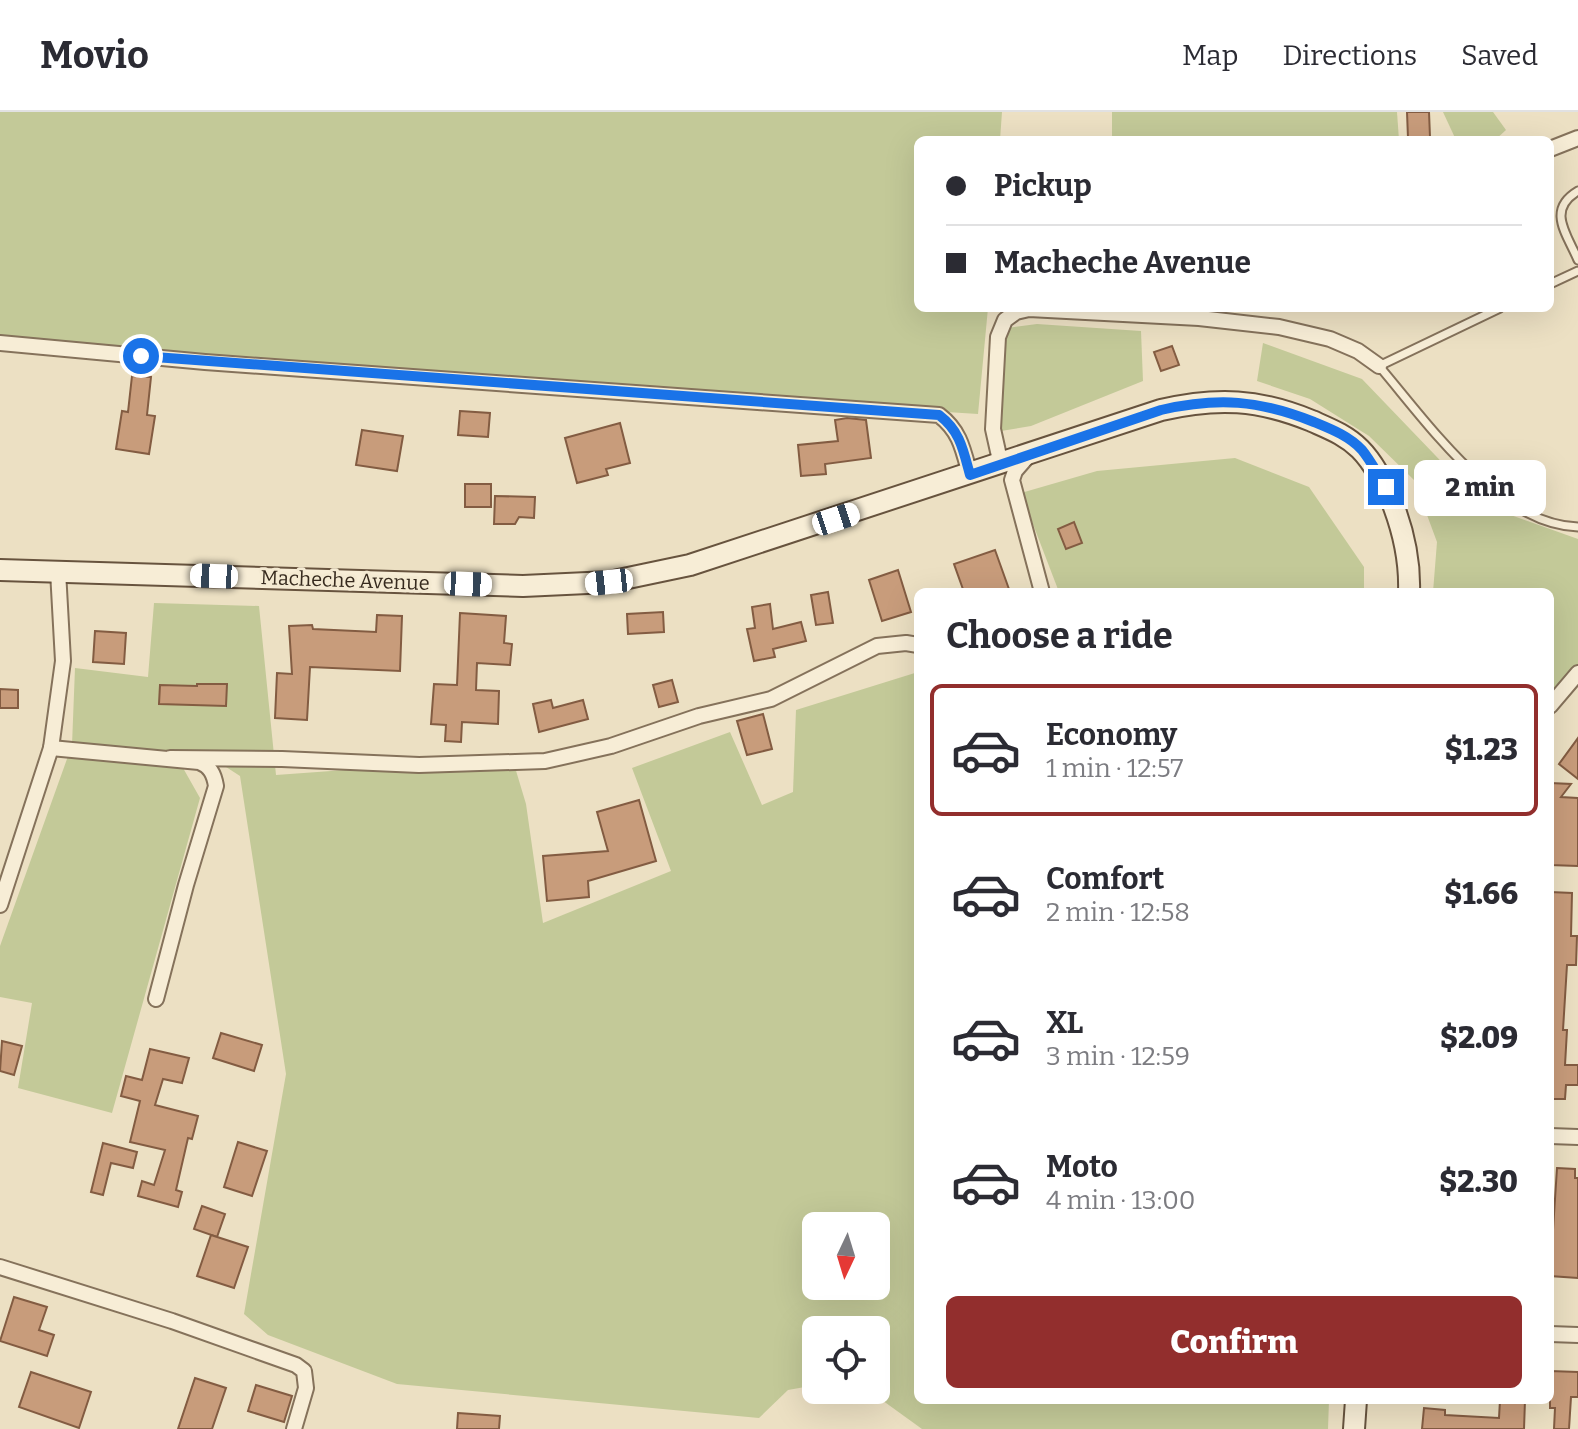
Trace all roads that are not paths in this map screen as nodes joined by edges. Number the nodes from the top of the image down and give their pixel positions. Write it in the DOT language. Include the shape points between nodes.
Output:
graph roads {
  1 [pos="1578,138"];
  2 [pos="1554,147"];
  3 [pos="1578,191"];
  4 [pos="1578,260"];
  5 [pos="1578,271"];
  6 [pos="1554,282"];
  7 [pos="1016,312"];
  8 [pos="1086,312"];
  9 [pos="1210,312"];
  10 [pos="1492,312"];
  11 [pos="1199,318"];
  12 [pos="0,343"];
  13 [pos="1379,366"];
  14 [pos="1030,455"];
  15 [pos="1001,465"];
  16 [pos="970,475"];
  17 [pos="1578,527"];
  18 [pos="0,570"];
  19 [pos="58,571"];
  20 [pos="1041,588"];
  21 [pos="1409,588"];
  22 [pos="914,644"];
  23 [pos="1578,673"];
  24 [pos="1554,701"];
  25 [pos="51,748"];
  26 [pos="170,758"];
  27 [pos="0,905"];
  28 [pos="156,999"];
  29 [pos="1554,1136"];
  30 [pos="1578,1137"];
  31 [pos="0,1267"];
  32 [pos="1554,1334"];
  33 [pos="1578,1335"];
  34 [pos="1356,1404"];
  35 [pos="294,1429"];
  36 [pos="1354,1429"];
  1 -- 2 [label="street"];
  3 -- 4 [label="lane" via="1560,211"];
  5 -- 6 [label="lane"];
  7 -- 15 [label="street" via="1005,320 998,337 993,429"];
  8 -- 11 [label="street"];
  9 -- 11 [label="street"];
  10 -- 13 [label="lane"];
  11 -- 13 [label="street" via="1330,339"];
  12 -- 16 [label="street" via="939,415 961,438"];
  13 -- 17 [label="lane" via="1478,480 1533,516"];
  14 -- 15 [label="main road, Macheche Avenue"];
  14 -- 20 [label="street" via="1012,480"];
  14 -- 21 [label="main road, Macheche Avenue" via="1193,403 1225,400 1285,410 1339,432 1362,450 1386,487 1403,531"];
  15 -- 16 [label="main road, Macheche Avenue"];
  16 -- 19 [label="main road, Macheche Avenue" via="690,565 609,582 523,586"];
  18 -- 19 [label="main road, Macheche Avenue"];
  19 -- 25 [label="street" via="63,661"];
  22 -- 26 [label="street" via="877,646 771,699 545,761 419,765"];
  23 -- 24 [label="street"];
  25 -- 26 [label="street"];
  25 -- 27 [label="street"];
  26 -- 28 [label="street" via="205,764 216,786"];
  29 -- 30 [label="street"];
  31 -- 35 [label="street" via="296,1365 304,1371 306,1388"];
  32 -- 33 [label="street"];
  34 -- 36 [label="main road"];
}
